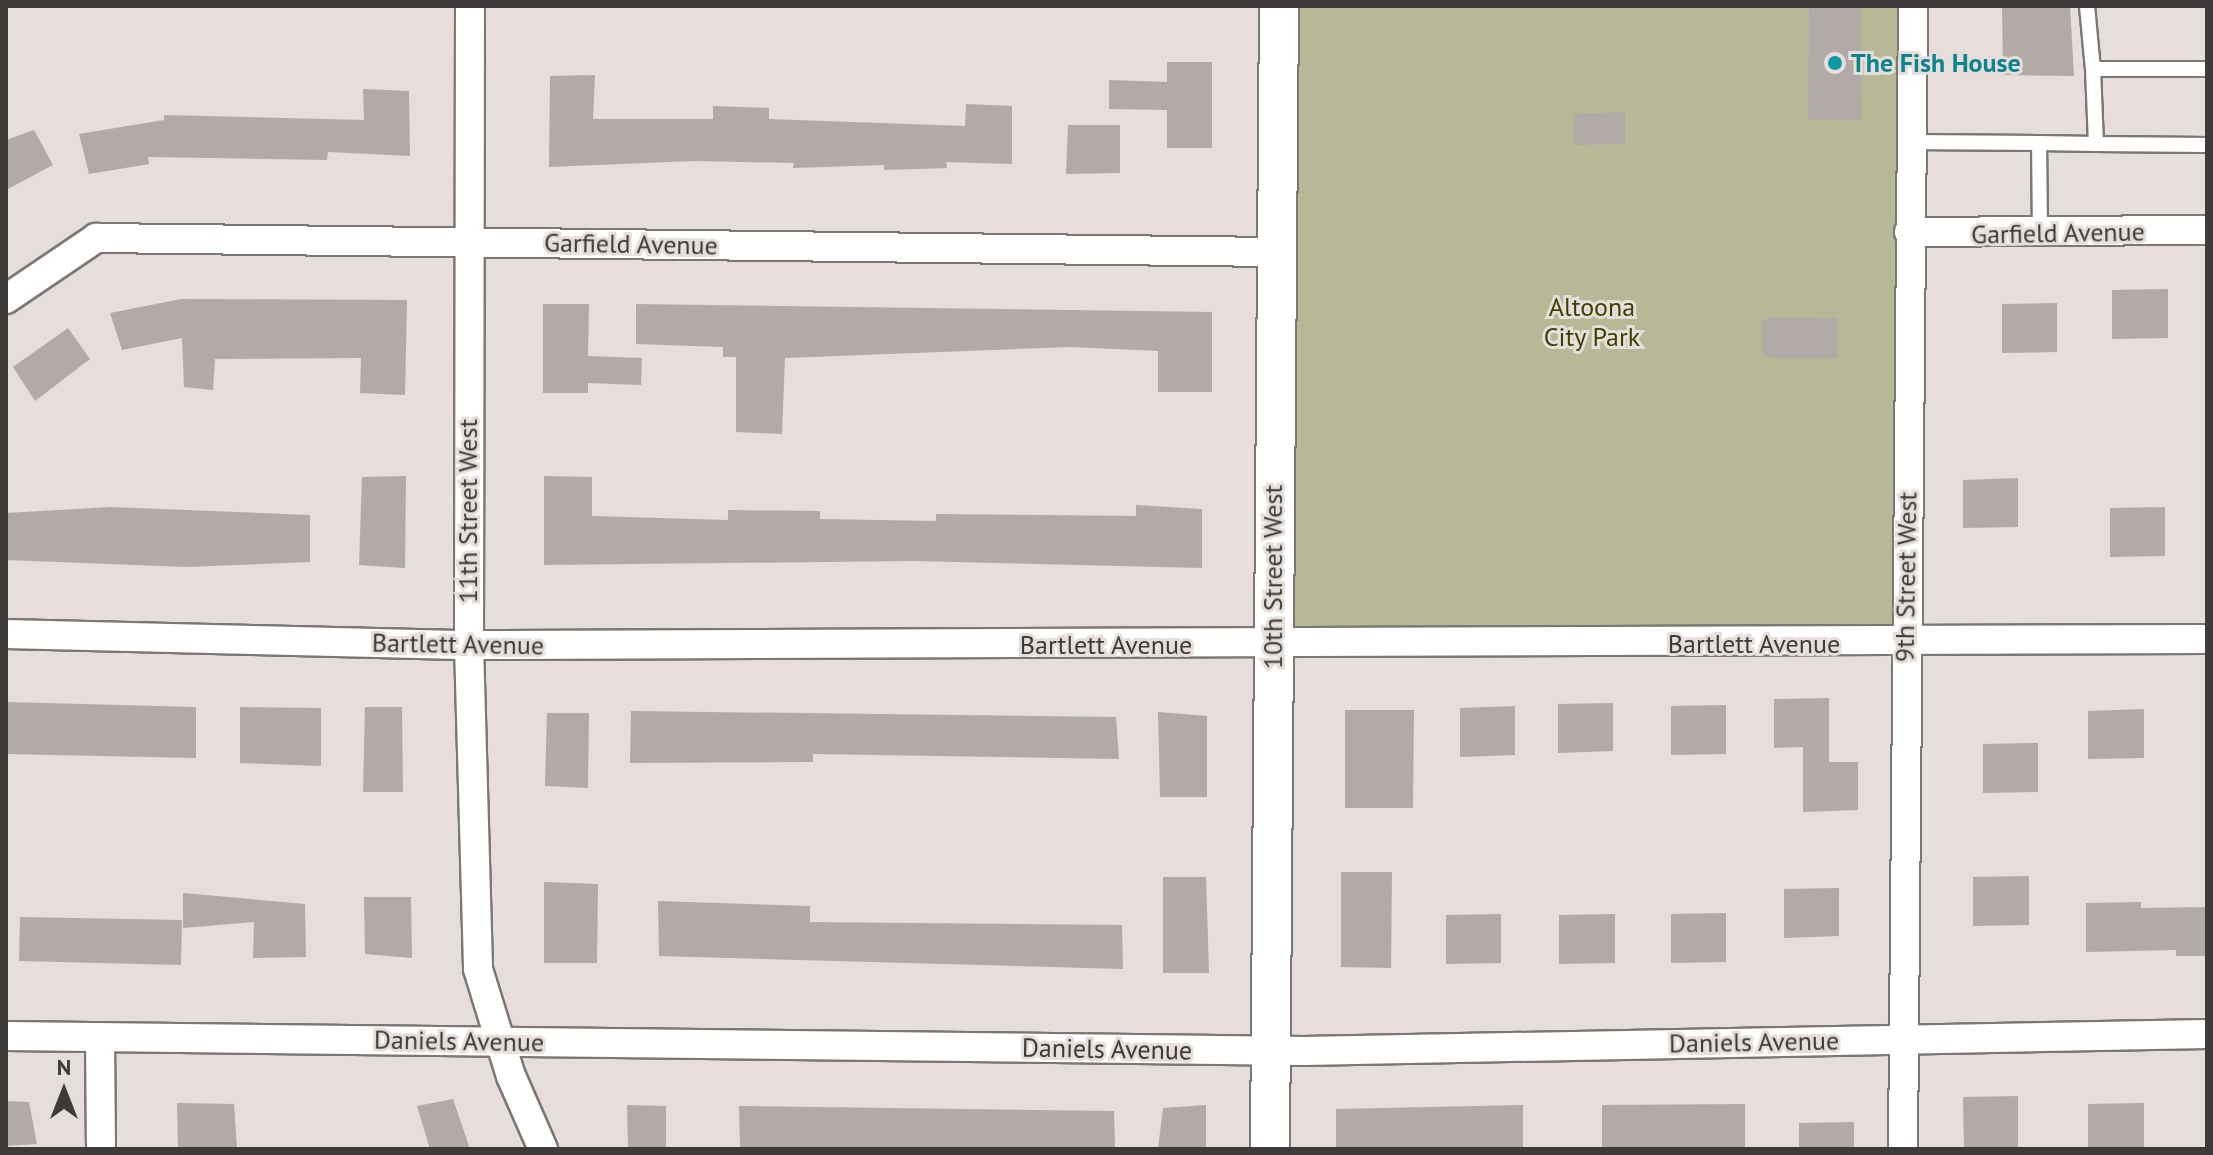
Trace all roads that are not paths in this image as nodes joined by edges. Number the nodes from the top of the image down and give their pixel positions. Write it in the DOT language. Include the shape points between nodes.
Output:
graph roads {
  1 [pos="470,6"];
  2 [pos="1279,6"];
  3 [pos="1913,6"];
  4 [pos="2087,6"];
  5 [pos="2093,69"];
  6 [pos="2207,69"];
  7 [pos="1909,142"];
  8 [pos="2039,143"];
  9 [pos="2096,144"];
  10 [pos="2207,145"];
  11 [pos="2207,230"];
  12 [pos="1909,232"];
  13 [pos="2040,233"];
  14 [pos="467,242"];
  15 [pos="1276,252"];
  16 [pos="6,299"];
  17 [pos="6,634"];
  18 [pos="2207,639"];
  19 [pos="1905,644"];
  20 [pos="469,645"];
  21 [pos="1273,645"];
  22 [pos="2207,1034"];
  23 [pos="6,1036"];
  24 [pos="100,1037"];
  25 [pos="1904,1037"];
  26 [pos="499,1042"];
  27 [pos="1270,1050"];
  28 [pos="101,1149"];
  29 [pos="543,1149"];
  30 [pos="1270,1149"];
  31 [pos="1903,1149"];
  1 -- 14 [label="street, 11th Street West"];
  2 -- 15 [label="street, 10th Street West"];
  3 -- 7 [label="street, 9th Street West"];
  4 -- 5 [label="lane"];
  5 -- 6 [label="lane"];
  5 -- 9 [label="lane"];
  7 -- 8 [label="lane"];
  7 -- 12 [label="street, 9th Street West"];
  8 -- 9 [label="lane"];
  8 -- 13 [label="lane"];
  9 -- 10 [label="lane"];
  11 -- 13 [label="street, Garfield Avenue"];
  12 -- 13 [label="street, Garfield Avenue"];
  12 -- 19 [label="street, 9th Street West"];
  14 -- 15 [label="street, Garfield Avenue"];
  14 -- 16 [label="street, Garfield Avenue" via="96,238"];
  14 -- 20 [label="street, 11th Street West"];
  15 -- 21 [label="street, 10th Street West"];
  17 -- 20 [label="street, Bartlett Avenue"];
  18 -- 19 [label="street, Bartlett Avenue"];
  19 -- 21 [label="street, Bartlett Avenue"];
  19 -- 25 [label="street, 9th Street West"];
  20 -- 21 [label="street, Bartlett Avenue"];
  20 -- 26 [label="street, 11th Street West" via="478,969"];
  21 -- 27 [label="street, 10th Street West"];
  22 -- 25 [label="street, Daniels Avenue"];
  23 -- 24 [label="street, Daniels Avenue"];
  24 -- 26 [label="street, Daniels Avenue"];
  24 -- 28 [label="street"];
  25 -- 27 [label="street, Daniels Avenue"];
  25 -- 31 [label="street, 9th Street West"];
  26 -- 27 [label="street, Daniels Avenue"];
  26 -- 29 [label="street, 11th Street West"];
  27 -- 30 [label="street, 10th Street West"];
}
